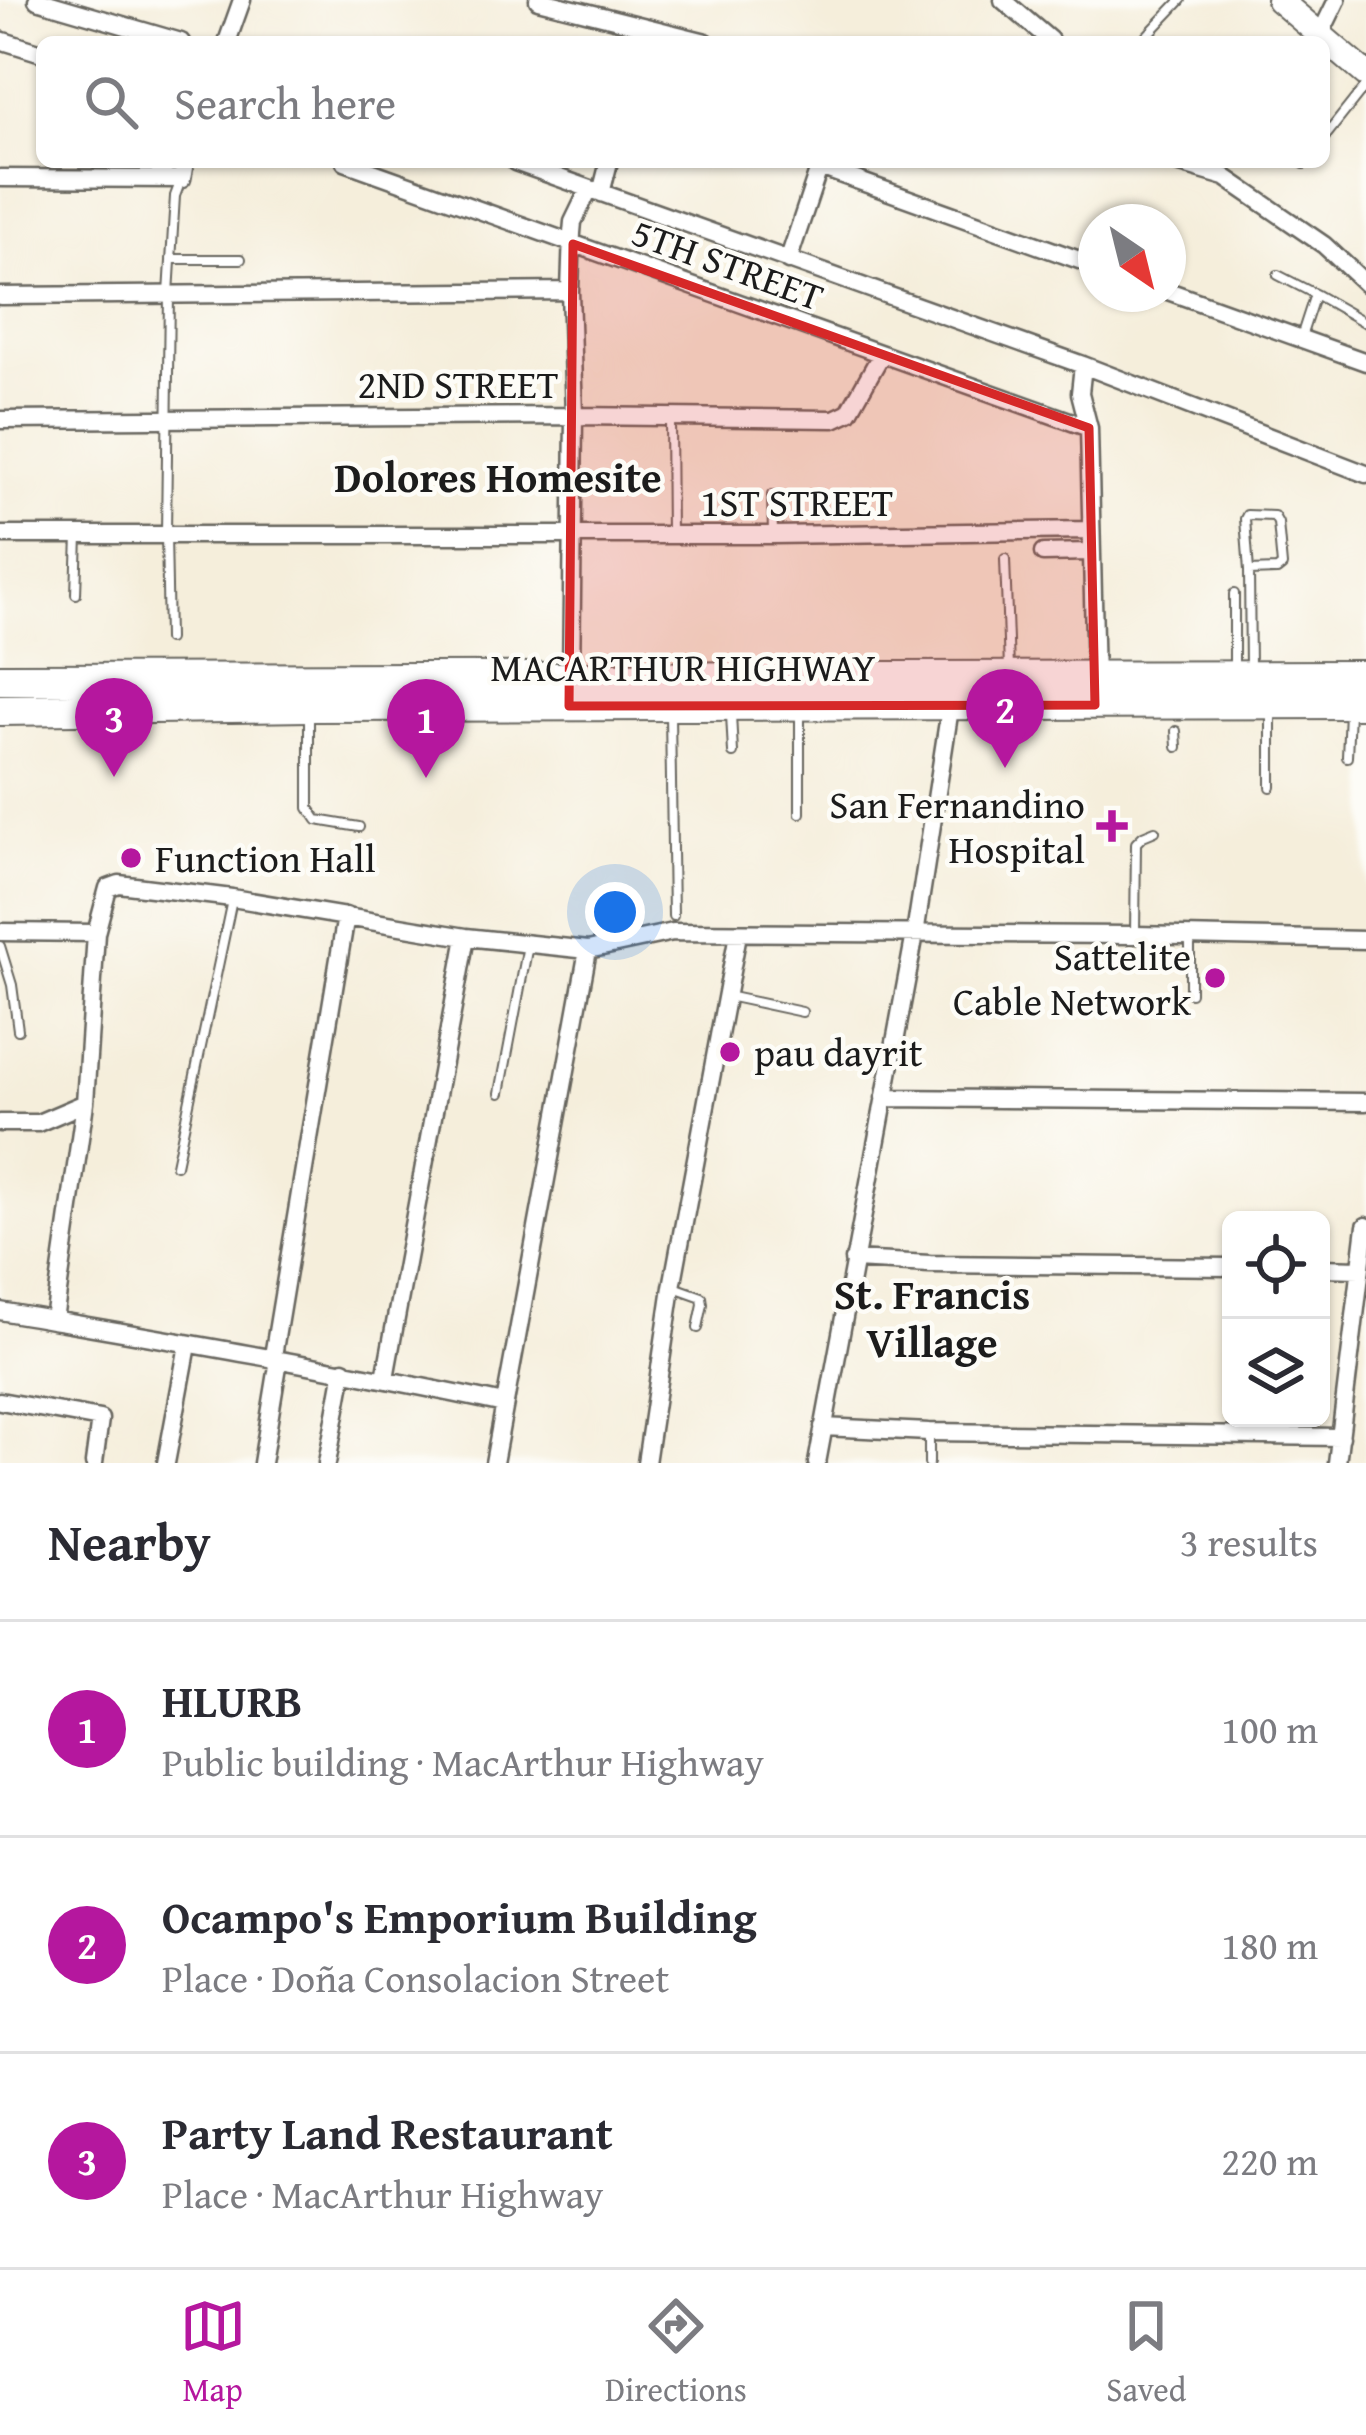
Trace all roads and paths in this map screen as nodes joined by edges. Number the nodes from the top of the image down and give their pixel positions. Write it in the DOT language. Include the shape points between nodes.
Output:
graph roads {
  1 [pos="37,0"];
  2 [pos="242,0"];
  3 [pos="538,0"];
  4 [pos="1181,0"];
  5 [pos="1279,0"];
  6 [pos="1337,0"];
  7 [pos="1005,1"];
  8 [pos="643,34"];
  9 [pos="1320,35"];
  10 [pos="160,36"];
  11 [pos="229,36"];
  12 [pos="1044,36"];
  13 [pos="1147,36"];
  14 [pos="0,40"];
  15 [pos="1330,43"];
  16 [pos="36,51"];
  17 [pos="1366,74"];
  18 [pos="1366,85"];
  19 [pos="1330,130"];
  20 [pos="362,168"];
  21 [pos="547,168"];
  22 [pos="606,168"];
  23 [pos="819,168"];
  24 [pos="828,168"];
  25 [pos="1193,168"];
  26 [pos="183,170"];
  27 [pos="0,178"];
  28 [pos="595,191"];
  29 [pos="573,244"];
  30 [pos="171,259"];
  31 [pos="241,259"];
  32 [pos="1078,259"];
  33 [pos="788,261"];
  34 [pos="1278,274"];
  35 [pos="1366,284"];
  36 [pos="570,291"];
  37 [pos="169,294"];
  38 [pos="1315,294"];
  39 [pos="0,296"];
  40 [pos="1186,298"];
  41 [pos="1366,323"];
  42 [pos="1300,339"];
  43 [pos="881,355"];
  44 [pos="1366,362"];
  45 [pos="1083,365"];
  46 [pos="574,416"];
  47 [pos="670,417"];
  48 [pos="169,419"];
  49 [pos="0,420"];
  50 [pos="1088,428"];
  51 [pos="1366,474"];
  52 [pos="772,495"];
  53 [pos="1090,530"];
  54 [pos="166,534"];
  55 [pos="0,535"];
  56 [pos="78,535"];
  57 [pos="572,535"];
  58 [pos="671,535"];
  59 [pos="773,535"];
  60 [pos="1090,552"];
  61 [pos="1043,553"];
  62 [pos="1005,560"];
  63 [pos="1249,571"];
  64 [pos="76,594"];
  65 [pos="1234,594"];
  66 [pos="168,639"];
  67 [pos="1009,676"];
  68 [pos="1366,676"];
  69 [pos="0,679"];
  70 [pos="670,690"];
  71 [pos="730,690"];
  72 [pos="1095,690"];
  73 [pos="570,691"];
  74 [pos="800,691"];
  75 [pos="952,691"];
  76 [pos="1251,691"];
  77 [pos="309,692"];
  78 [pos="1358,703"];
  79 [pos="0,710"];
  80 [pos="1177,731"];
  81 [pos="1177,747"];
  82 [pos="733,753"];
  83 [pos="1347,757"];
  84 [pos="1271,787"];
  85 [pos="800,813"];
  86 [pos="359,827"];
  87 [pos="1155,831"];
  88 [pos="232,898"];
  89 [pos="346,916"];
  90 [pos="673,924"];
  91 [pos="0,932"];
  92 [pos="96,933"];
  93 [pos="738,934"];
  94 [pos="915,934"];
  95 [pos="1135,935"];
  96 [pos="466,937"];
  97 [pos="1190,937"];
  98 [pos="1366,940"];
  99 [pos="528,944"];
  100 [pos="0,946"];
  101 [pos="588,950"];
  102 [pos="1190,993"];
  103 [pos="727,995"];
  104 [pos="802,1012"];
  105 [pos="17,1030"];
  106 [pos="500,1094"];
  107 [pos="884,1098"];
  108 [pos="1366,1102"];
  109 [pos="85,1103"];
  110 [pos="0,1123"];
  111 [pos="176,1165"];
  112 [pos="1366,1226"];
  113 [pos="854,1260"];
  114 [pos="1222,1268"];
  115 [pos="1330,1268"];
  116 [pos="1360,1269"];
  117 [pos="672,1287"];
  118 [pos="0,1310"];
  119 [pos="54,1320"];
  120 [pos="698,1328"];
  121 [pos="188,1345"];
  122 [pos="273,1356"];
  123 [pos="344,1370"];
  124 [pos="386,1378"];
  125 [pos="0,1401"];
  126 [pos="504,1404"];
  127 [pos="823,1427"];
  128 [pos="928,1432"];
  129 [pos="1341,1437"];
  130 [pos="94,1463"];
  131 [pos="166,1463"];
  132 [pos="262,1463"];
  133 [pos="327,1463"];
  134 [pos="494,1463"];
  135 [pos="646,1463"];
  136 [pos="817,1463"];
  137 [pos="929,1463"];
  138 [pos="1337,1463"];
  1 -- 10 [label="street"];
  2 -- 11 [label="street"];
  3 -- 8 [label="street"];
  4 -- 13 [label="lane"];
  5 -- 9 [label="main road"];
  6 -- 9 [label="street"];
  7 -- 12 [label="street"];
  14 -- 16 [label="street"];
  15 -- 17 [label="main road"];
  18 -- 19 [label="lane"];
  20 -- 29 [label="street, 5TH STREET"];
  21 -- 28 [label="street"];
  22 -- 28 [label="street"];
  23 -- 33 [label="street"];
  24 -- 32 [label="street"];
  25 -- 35 [label="street" via="1225,178"];
  26 -- 27 [label="street"];
  26 -- 30 [label="lane"];
  28 -- 29 [label="street" via="573,222"];
  28 -- 33 [label="street"];
  29 -- 36 [label="street"];
  29 -- 43 [label="street, 5TH STREET"];
  30 -- 31 [label="lane"];
  30 -- 37 [label="lane"];
  33 -- 45 [label="street"];
  34 -- 38 [label="lane"];
  36 -- 37 [label="street"];
  36 -- 46 [label="street"];
  37 -- 39 [label="street"];
  37 -- 48 [label="lane"];
  38 -- 41 [label="lane"];
  38 -- 42 [label="lane"];
  40 -- 42 [label="street"];
  42 -- 44 [label="street"];
  43 -- 47 [label="street, 2ND STREET" via="842,417"];
  43 -- 50 [label="street, 5TH STREET"];
  45 -- 50 [label="street" via="1079,393"];
  45 -- 51 [label="street"];
  46 -- 47 [label="street, 2ND STREET"];
  46 -- 48 [label="street, 2ND STREET"];
  46 -- 57 [label="street"];
  47 -- 58 [label="lane"];
  48 -- 49 [label="street, 2ND STREET"];
  48 -- 54 [label="lane"];
  50 -- 53 [label="street"];
  52 -- 59 [label="lane"];
  53 -- 59 [label="street, 1ST STREET"];
  53 -- 60 [label="street"];
  54 -- 56 [label="street, 1ST STREET"];
  54 -- 57 [label="street, 1ST STREET"];
  54 -- 66 [label="lane"];
  55 -- 56 [label="street, 1ST STREET"];
  56 -- 64 [label="lane"];
  57 -- 58 [label="street, 1ST STREET"];
  57 -- 73 [label="street"];
  58 -- 59 [label="street, 1ST STREET"];
  60 -- 61 [label="street"];
  60 -- 72 [label="street"];
  62 -- 67 [label="lane"];
  63 -- 63 [label="lane" via="1245,519 1274,516 1282,566"];
  63 -- 76 [label="lane"];
  65 -- 76 [label="lane"];
  67 -- 72 [label="highway, MACARTHUR HIGHWAY"];
  67 -- 75 [label="highway, MACARTHUR HIGHWAY"];
  68 -- 76 [label="highway, MACARTHUR HIGHWAY"];
  69 -- 77 [label="highway, MACARTHUR HIGHWAY"];
  70 -- 71 [label="highway, MACARTHUR HIGHWAY"];
  70 -- 73 [label="highway, MACARTHUR HIGHWAY"];
  70 -- 90 [label="lane"];
  71 -- 74 [label="highway, MACARTHUR HIGHWAY"];
  71 -- 82 [label="lane"];
  72 -- 75 [label="highway, MACARTHUR HIGHWAY"];
  72 -- 76 [label="highway, MACARTHUR HIGHWAY"];
  73 -- 77 [label="highway, MACARTHUR HIGHWAY"];
  74 -- 75 [label="highway, MACARTHUR HIGHWAY"];
  74 -- 85 [label="lane"];
  75 -- 94 [label="street"];
  76 -- 78 [label="highway, MACARTHUR HIGHWAY"];
  76 -- 84 [label="lane"];
  77 -- 79 [label="highway, MACARTHUR HIGHWAY"];
  77 -- 86 [label="lane" via="309,808 317,820"];
  78 -- 83 [label="lane"];
  80 -- 81 [label="lane"];
  87 -- 95 [label="lane" via="1136,843"];
  88 -- 89 [label="street"];
  88 -- 92 [label="street" via="118,884 108,888"];
  88 -- 111 [label="lane"];
  89 -- 96 [label="street"];
  89 -- 122 [label="street"];
  90 -- 93 [label="street"];
  90 -- 101 [label="street"];
  91 -- 92 [label="street"];
  92 -- 109 [label="street"];
  93 -- 94 [label="street"];
  93 -- 103 [label="street"];
  94 -- 95 [label="street"];
  94 -- 107 [label="street"];
  95 -- 97 [label="street"];
  96 -- 99 [label="street"];
  96 -- 124 [label="street"];
  97 -- 98 [label="street"];
  97 -- 102 [label="lane"];
  99 -- 101 [label="street"];
  99 -- 106 [label="lane"];
  100 -- 105 [label="lane"];
  101 -- 126 [label="street"];
  103 -- 104 [label="lane"];
  103 -- 117 [label="street"];
  107 -- 108 [label="street"];
  107 -- 113 [label="street"];
  109 -- 110 [label="street" via="38,1123"];
  109 -- 119 [label="street"];
  112 -- 116 [label="street"];
  113 -- 114 [label="street"];
  113 -- 127 [label="street"];
  115 -- 116 [label="street"];
  116 -- 129 [label="street"];
  117 -- 120 [label="lane" via="702,1297"];
  117 -- 135 [label="street"];
  118 -- 119 [label="street"];
  119 -- 121 [label="street"];
  121 -- 122 [label="street"];
  121 -- 131 [label="street"];
  122 -- 123 [label="street"];
  122 -- 132 [label="street"];
  123 -- 124 [label="street"];
  123 -- 133 [label="street"];
  124 -- 126 [label="street"];
  125 -- 130 [label="street" via="100,1420"];
  126 -- 134 [label="street"];
  127 -- 128 [label="street"];
  127 -- 136 [label="street"];
  128 -- 129 [label="street"];
  128 -- 137 [label="lane"];
  129 -- 138 [label="street"];
}
